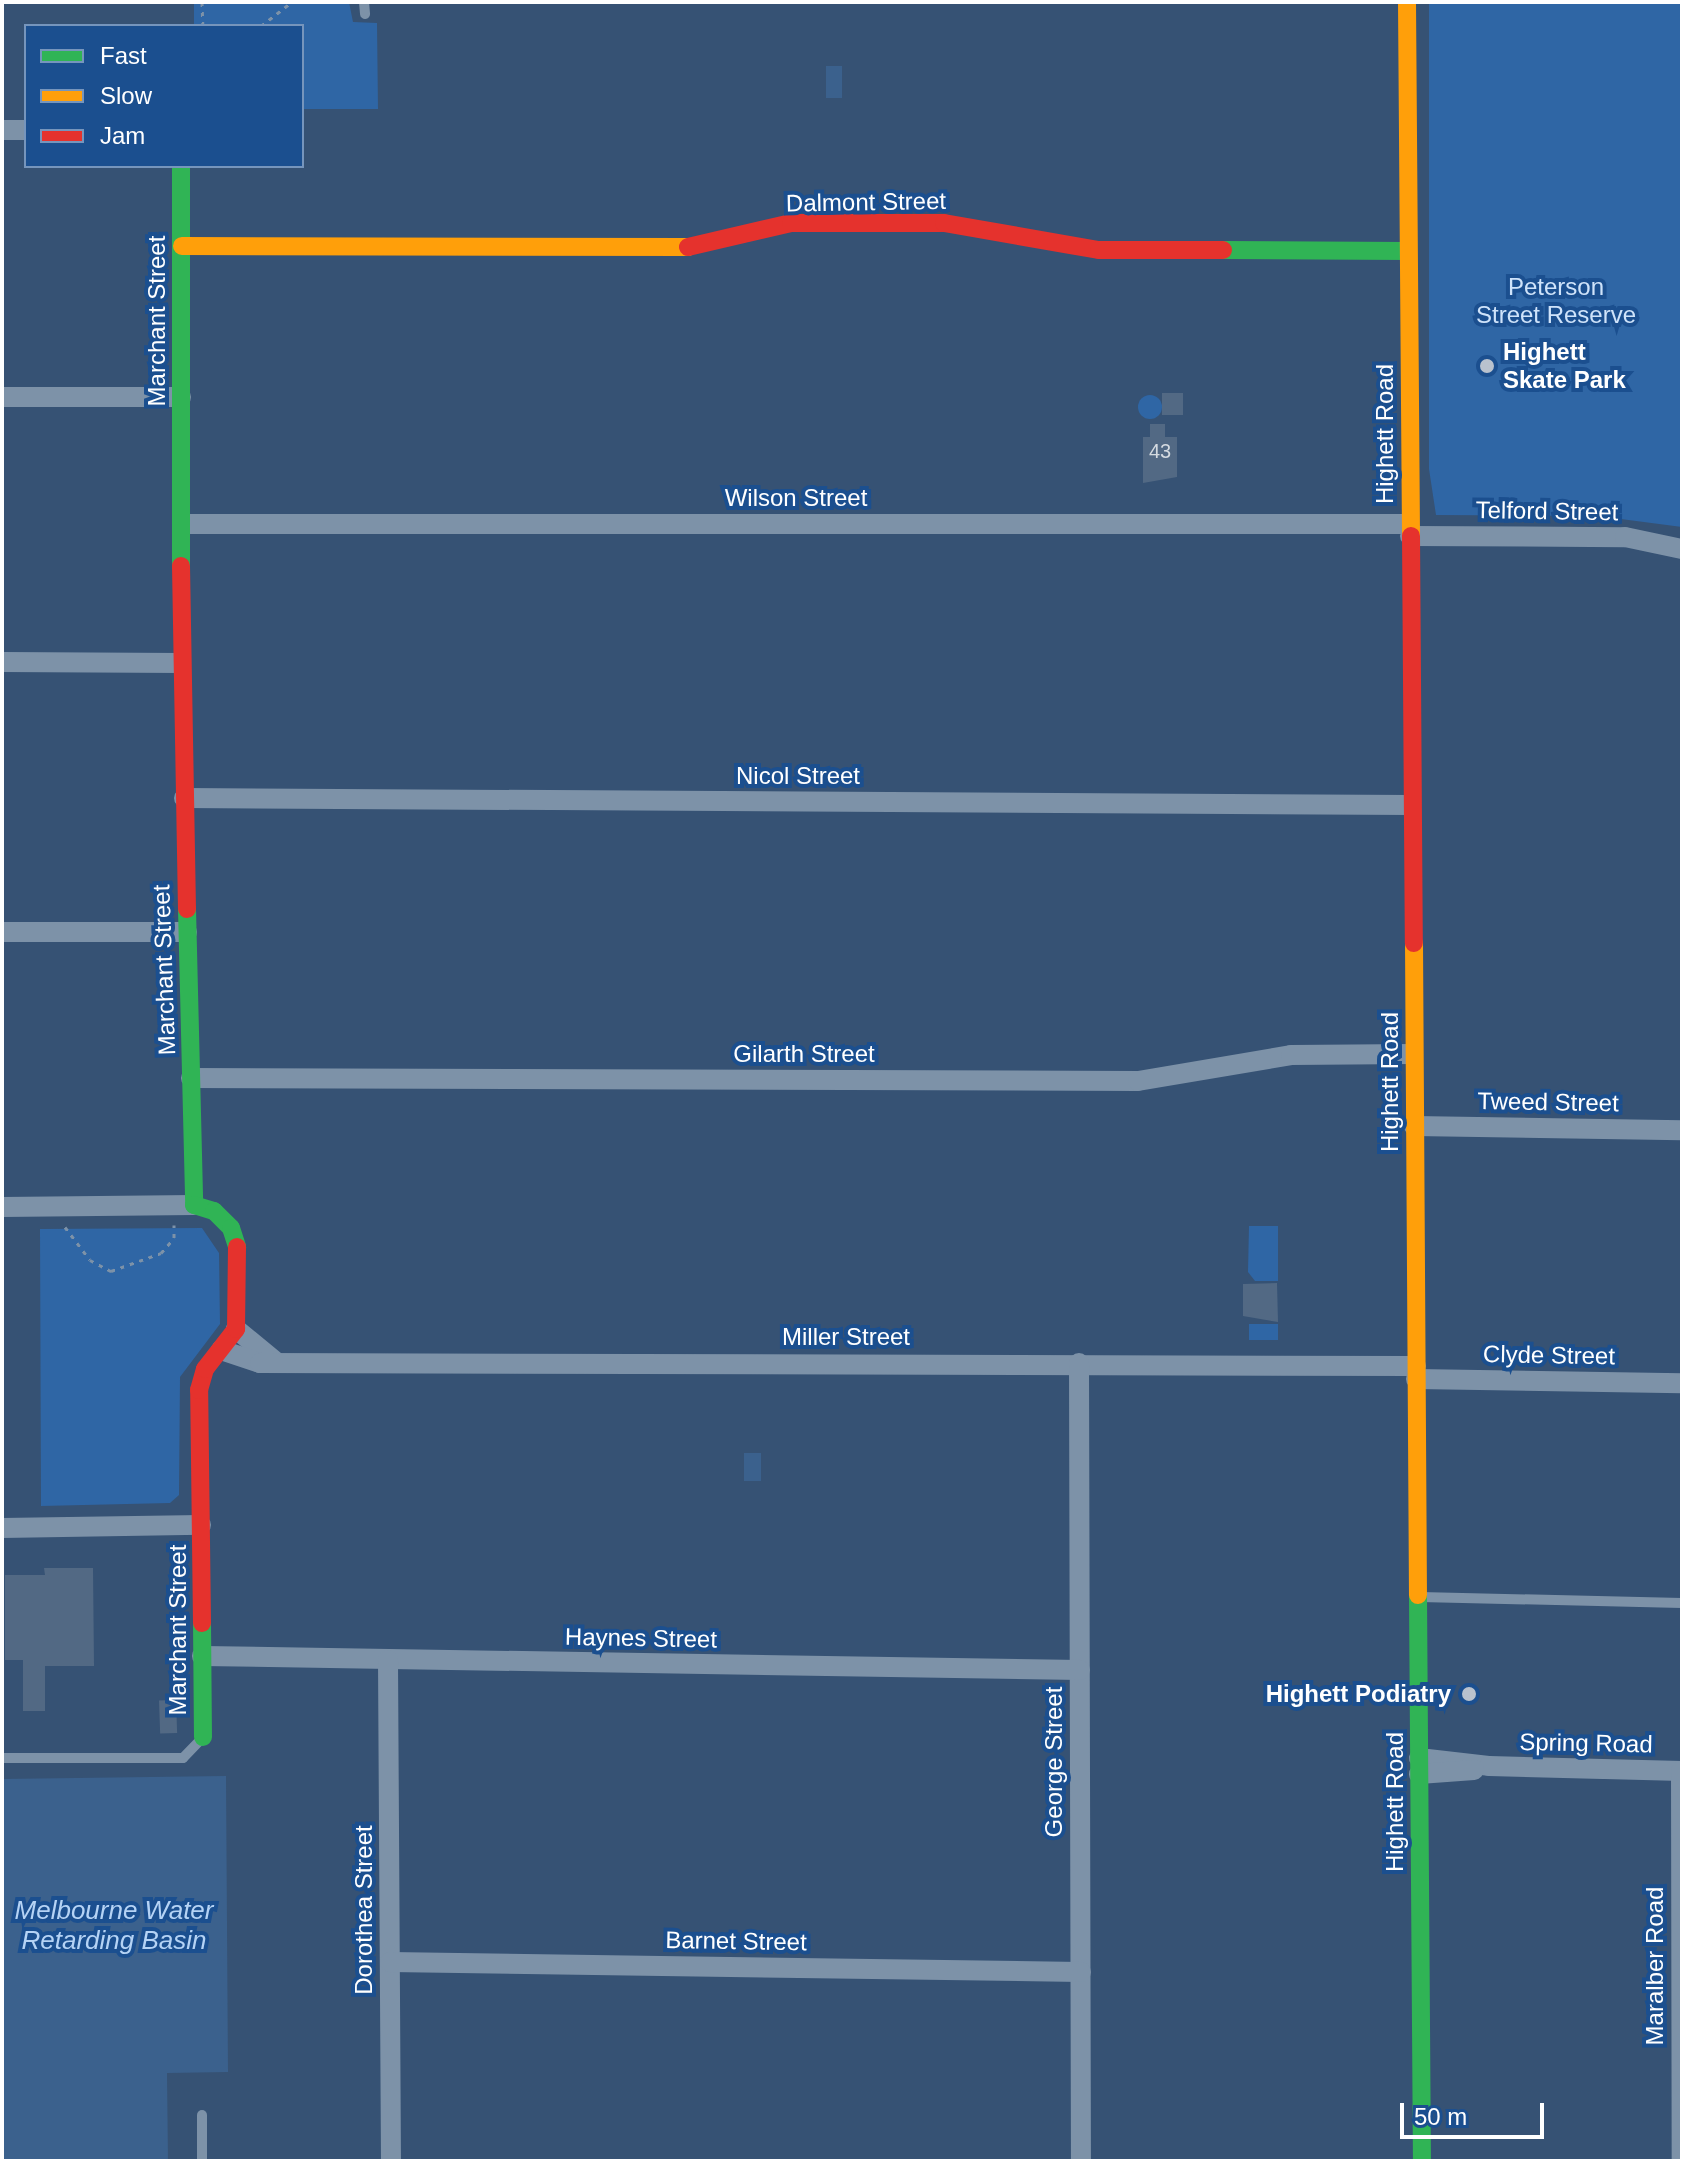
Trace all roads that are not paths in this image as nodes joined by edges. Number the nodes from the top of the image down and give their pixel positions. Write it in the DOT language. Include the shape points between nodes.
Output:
graph roads {
  1 [pos="364,2"];
  2 [pos="1407,2"];
  3 [pos="365,14"];
  4 [pos="2,130"];
  5 [pos="24,130"];
  6 [pos="181,168"];
  7 [pos="182,246"];
  8 [pos="1408,251"];
  9 [pos="2,397"];
  10 [pos="181,397"];
  11 [pos="182,524"];
  12 [pos="1410,530"];
  13 [pos="1682,549"];
  14 [pos="2,662"];
  15 [pos="181,663"];
  16 [pos="184,798"];
  17 [pos="1411,805"];
  18 [pos="2,932"];
  19 [pos="187,932"];
  20 [pos="1413,1054"];
  21 [pos="191,1078"];
  22 [pos="1414,1126"];
  23 [pos="1682,1130"];
  24 [pos="183,1205"];
  25 [pos="2,1207"];
  26 [pos="236,1329"];
  27 [pos="221,1350"];
  28 [pos="275,1361"];
  29 [pos="1079,1363"];
  30 [pos="1416,1372"];
  31 [pos="1682,1383"];
  32 [pos="201,1525"];
  33 [pos="2,1528"];
  34 [pos="1417,1597"];
  35 [pos="1682,1603"];
  36 [pos="202,1656"];
  37 [pos="388,1660"];
  38 [pos="1080,1670"];
  39 [pos="203,1737"];
  40 [pos="2,1758"];
  41 [pos="1419,1766"];
  42 [pos="1681,1771"];
  43 [pos="390,1962"];
  44 [pos="1081,1972"];
  45 [pos="202,2115"];
  46 [pos="202,2161"];
  47 [pos="391,2161"];
  48 [pos="1081,2161"];
  49 [pos="1422,2161"];
  50 [pos="1682,2161"];
  1 -- 3 [label="lane"];
  2 -- 8 [label="street, Highett Road"];
  4 -- 5 [label="street"];
  6 -- 7 [label="street, Marchant Street"];
  7 -- 8 [label="street, Dalmont Street" via="685,248 791,223 944,223 1099,250"];
  7 -- 10 [label="street, Marchant Street"];
  8 -- 12 [label="street, Highett Road"];
  9 -- 10 [label="street"];
  10 -- 11 [label="street, Marchant Street"];
  11 -- 12 [label="street, Wilson Street"];
  11 -- 15 [label="street, Marchant Street"];
  12 -- 13 [label="street, Telford Street" via="1625,537"];
  12 -- 17 [label="street, Highett Road"];
  14 -- 15 [label="street"];
  15 -- 16 [label="street, Marchant Street"];
  16 -- 17 [label="street, Nicol Street"];
  16 -- 19 [label="street, Marchant Street"];
  17 -- 20 [label="street, Highett Road"];
  18 -- 19 [label="street"];
  19 -- 21 [label="street, Marchant Street"];
  20 -- 21 [label="street, Gilarth Street" via="1291,1055 1138,1081"];
  20 -- 22 [label="street, Highett Road"];
  21 -- 24 [label="street, Marchant Street"];
  22 -- 23 [label="street, Tweed Street"];
  22 -- 30 [label="street, Highett Road"];
  24 -- 25 [label="street"];
  24 -- 26 [label="street" via="221,1216 235,1238"];
  26 -- 27 [label="street, Marchant Street"];
  26 -- 28 [label="street"];
  27 -- 28 [label="street, Miller Street" via="247,1361"];
  27 -- 32 [label="street, Marchant Street" via="205,1369 199,1390"];
  28 -- 29 [label="street, Miller Street"];
  29 -- 30 [label="street, Miller Street"];
  29 -- 38 [label="street, George Street"];
  30 -- 31 [label="street, Clyde Street"];
  30 -- 34 [label="street, Highett Road"];
  32 -- 33 [label="street"];
  32 -- 36 [label="street, Marchant Street"];
  34 -- 35 [label="lane"];
  34 -- 41 [label="street, Highett Road"];
  36 -- 37 [label="street, Haynes Street"];
  36 -- 39 [label="street, Marchant Street"];
  37 -- 38 [label="street, Haynes Street"];
  37 -- 43 [label="street, Dorothea Street"];
  38 -- 44 [label="street, George Street"];
  39 -- 40 [label="lane" via="183,1758"];
  41 -- 42 [label="street, Spring Road"];
  41 -- 49 [label="street, Highett Road"];
  42 -- 50 [label="street, Maralber Road"];
  43 -- 44 [label="street, Barnet Street"];
  43 -- 47 [label="street, Dorothea Street"];
  44 -- 48 [label="street, George Street"];
  45 -- 46 [label="lane"];
}
